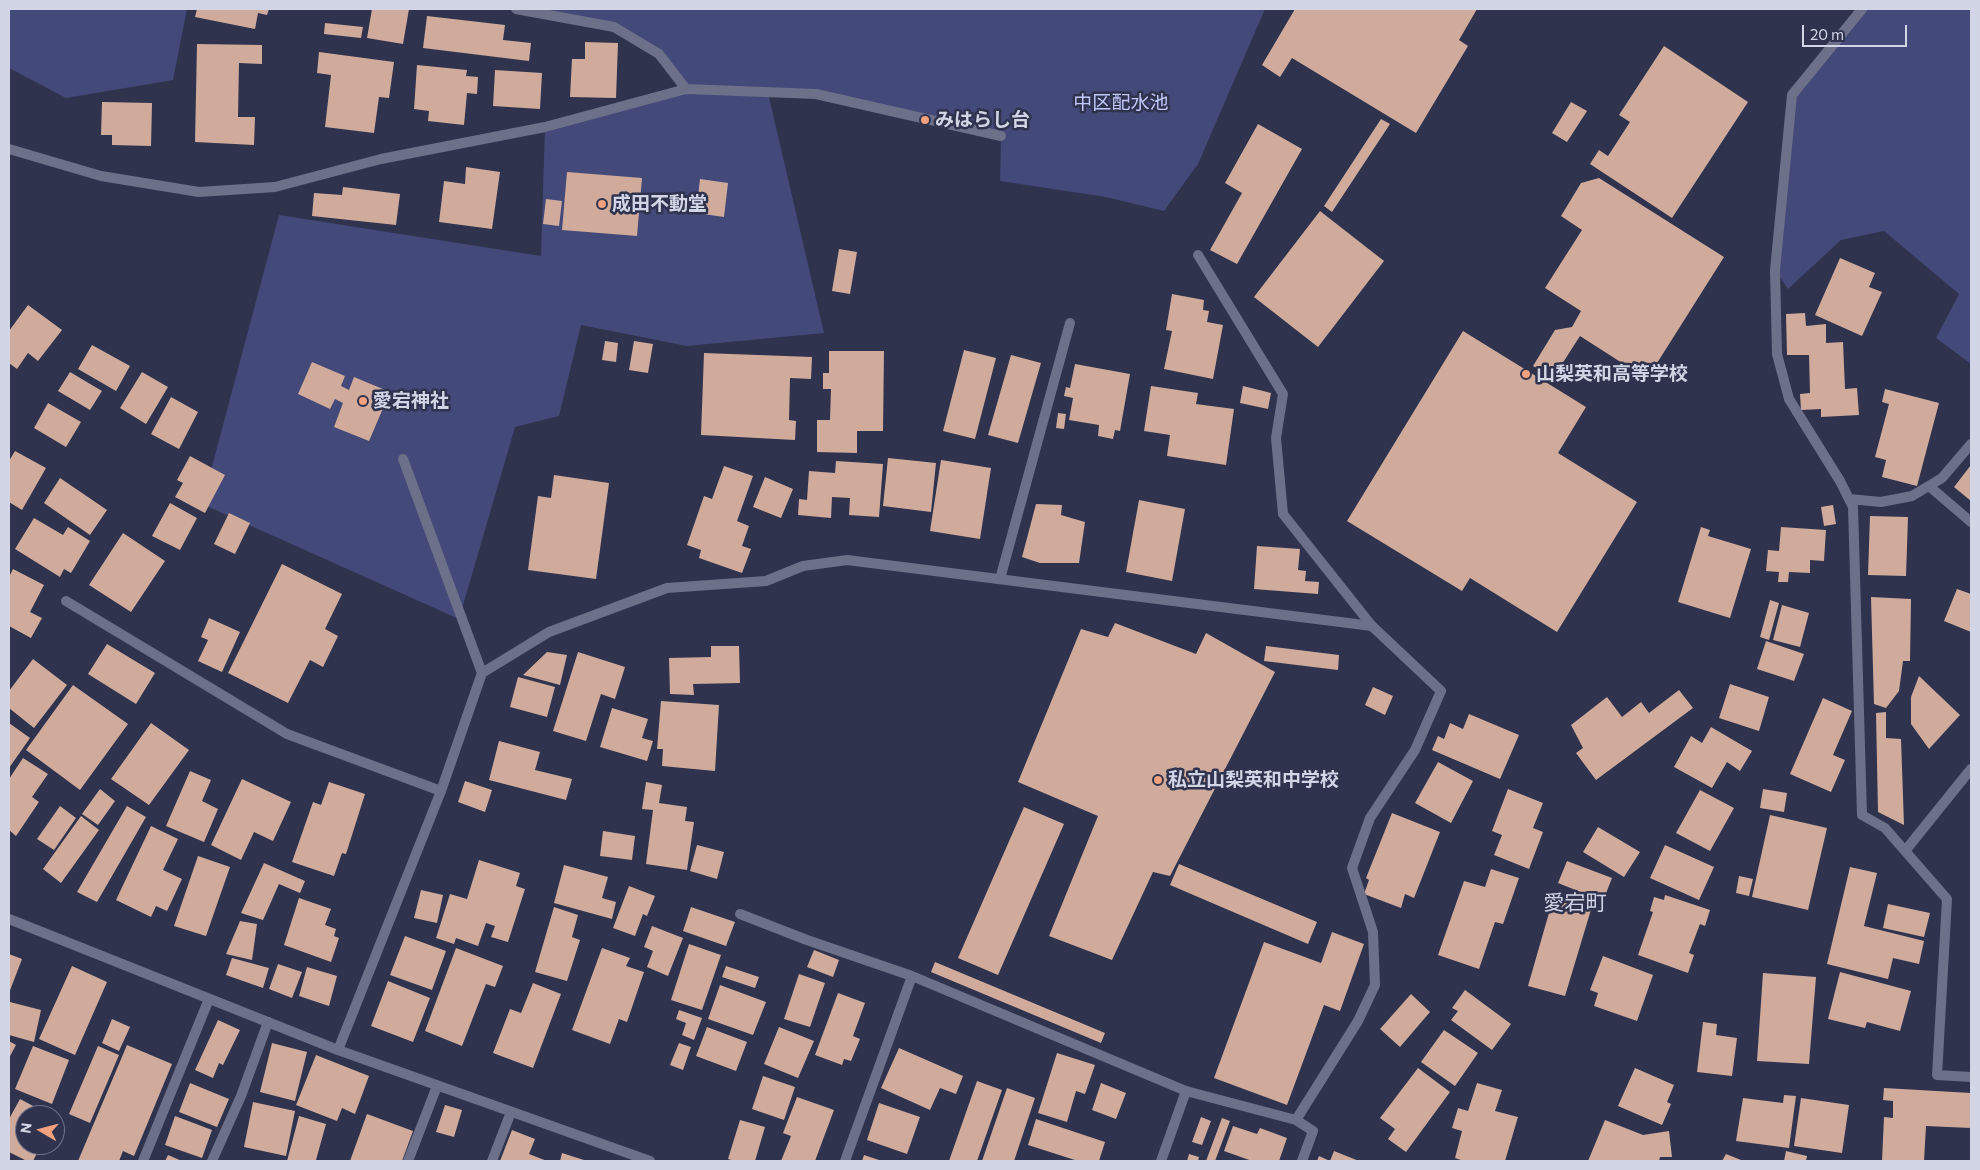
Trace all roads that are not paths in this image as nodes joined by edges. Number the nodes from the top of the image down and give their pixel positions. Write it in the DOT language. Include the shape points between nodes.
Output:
graph roads {
  1 [pos="516,9"];
  2 [pos="1862,9"];
  3 [pos="686,89"];
  4 [pos="1001,136"];
  5 [pos="9,149"];
  6 [pos="1198,255"];
  7 [pos="1070,323"];
  8 [pos="1971,444"];
  9 [pos="403,459"];
  10 [pos="1929,486"];
  11 [pos="1849,499"];
  12 [pos="1971,522"];
  13 [pos="1000,579"];
  14 [pos="66,601"];
  15 [pos="1372,626"];
  16 [pos="482,673"];
  17 [pos="1971,769"];
  18 [pos="441,791"];
  19 [pos="1905,851"];
  20 [pos="740,914"];
  21 [pos="9,919"];
  22 [pos="912,976"];
  23 [pos="209,999"];
  24 [pos="268,1022"];
  25 [pos="338,1050"];
  26 [pos="1971,1077"];
  27 [pos="437,1086"];
  28 [pos="1186,1090"];
  29 [pos="511,1112"];
  30 [pos="1296,1120"];
  31 [pos="143,1161"];
  32 [pos="212,1161"];
  33 [pos="408,1161"];
  34 [pos="492,1161"];
  35 [pos="650,1161"];
  36 [pos="844,1161"];
  37 [pos="1161,1161"];
  38 [pos="1302,1161"];
  1 -- 3 [label="street" via="614,27 659,54"];
  2 -- 11 [label="street" via="1792,95 1775,270 1777,354 1789,399"];
  3 -- 4 [label="street" via="816,94"];
  3 -- 5 [label="street" via="545,127 381,159 275,188 199,192 101,176"];
  6 -- 15 [label="street" via="1283,394 1276,438 1283,514"];
  7 -- 13 [label="street"];
  8 -- 10 [label="street" via="1942,478"];
  9 -- 16 [label="street"];
  10 -- 11 [label="street" via="1912,496 1881,502"];
  10 -- 12 [label="street"];
  11 -- 19 [label="street" via="1853,507 1862,815 1885,828"];
  13 -- 15 [label="street"];
  13 -- 16 [label="street" via="847,560 803,566 766,582 666,588 549,632"];
  14 -- 18 [label="street" via="287,734"];
  15 -- 30 [label="street" via="1441,691 1414,750 1370,818 1352,868 1372,932 1374,985 1358,1021"];
  16 -- 18 [label="street"];
  17 -- 19 [label="street"];
  18 -- 25 [label="street"];
  19 -- 26 [label="street" via="1947,899 1937,1076"];
  20 -- 22 [label="street"];
  21 -- 23 [label="street"];
  22 -- 28 [label="street"];
  22 -- 36 [label="street"];
  23 -- 24 [label="street"];
  23 -- 31 [label="street"];
  24 -- 25 [label="street"];
  24 -- 32 [label="street" via="241,1096"];
  25 -- 27 [label="street"];
  27 -- 29 [label="street"];
  27 -- 33 [label="street"];
  28 -- 30 [label="street"];
  28 -- 37 [label="street"];
  29 -- 34 [label="street"];
  29 -- 35 [label="street"];
  30 -- 38 [label="street" via="1313,1131"];
}
